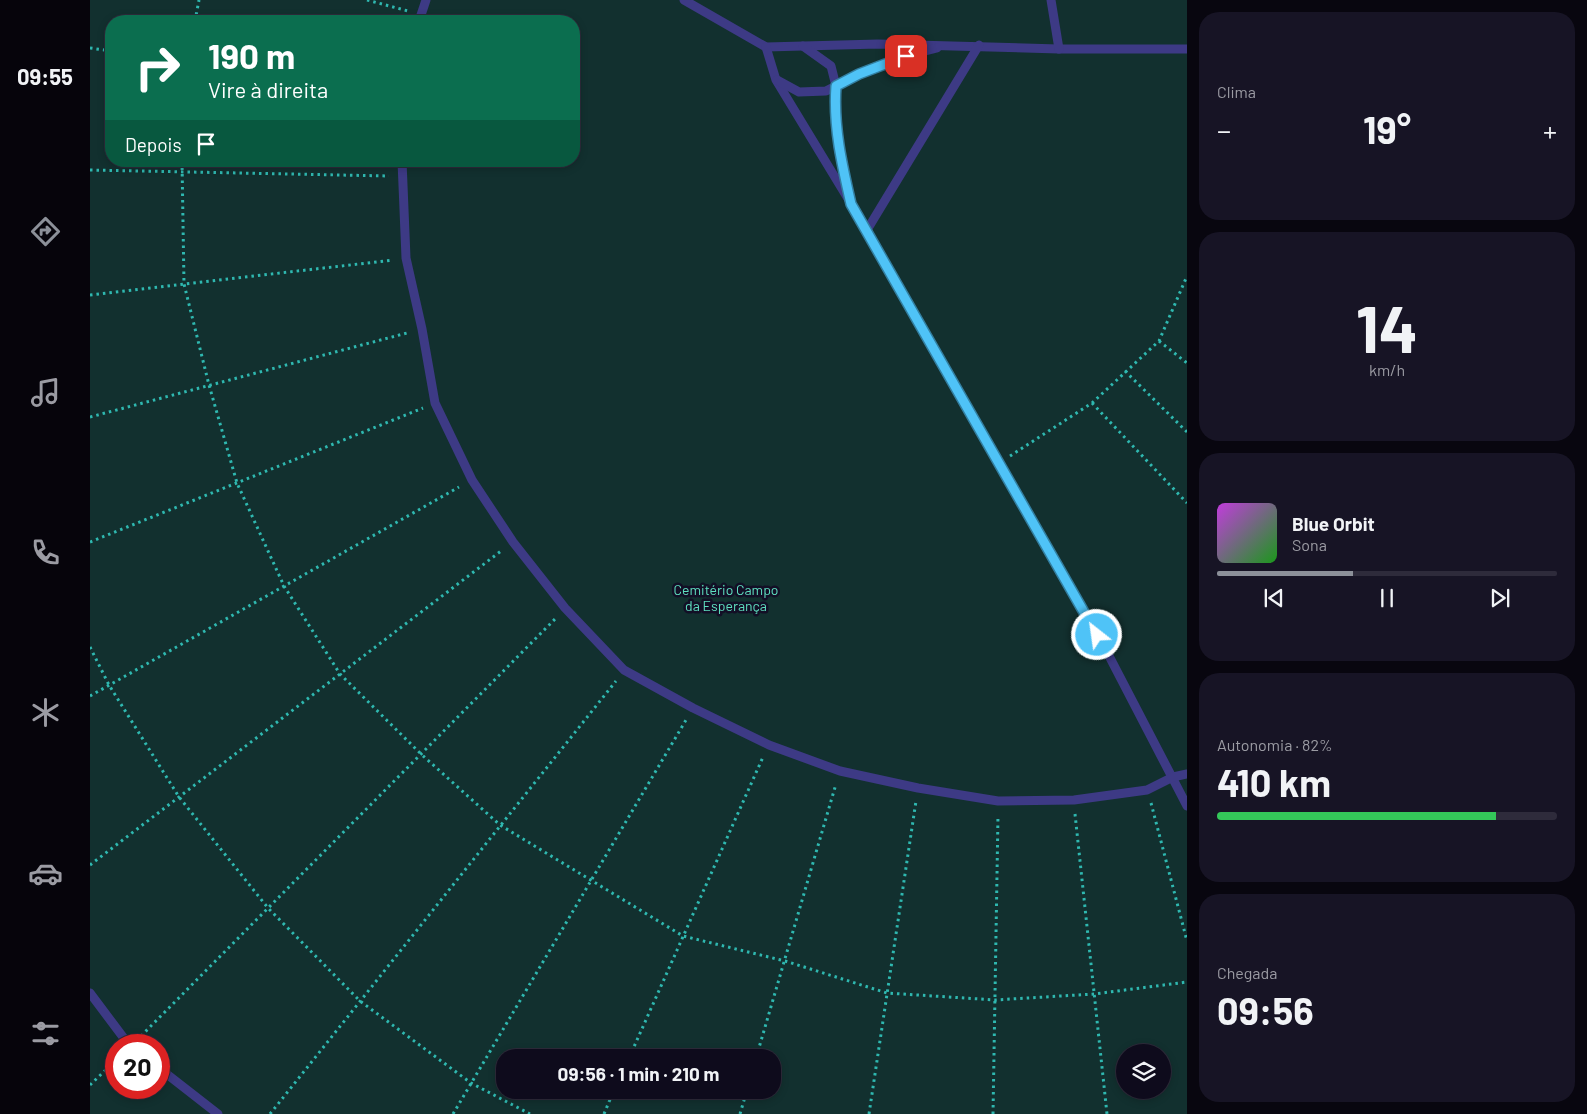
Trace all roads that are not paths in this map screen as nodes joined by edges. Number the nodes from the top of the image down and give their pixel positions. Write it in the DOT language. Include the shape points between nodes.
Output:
graph roads {
  1 [pos="426,0"];
  2 [pos="684,0"];
  3 [pos="1050,0"];
  4 [pos="421,15"];
  5 [pos="950,45"];
  6 [pos="766,46"];
  7 [pos="803,46"];
  8 [pos="979,46"];
  9 [pos="1059,48"];
  10 [pos="1187,49"];
  11 [pos="776,80"];
  12 [pos="836,86"];
  13 [pos="402,167"];
  14 [pos="851,204"];
  15 [pos="867,230"];
  16 [pos="1187,774"];
  17 [pos="1173,777"];
  18 [pos="1187,806"];
  19 [pos="90,994"];
  20 [pos="121,1034"];
  21 [pos="170,1077"];
  22 [pos="218,1114"];
  1 -- 4 [label="lane"];
  2 -- 6 [label="lane"];
  3 -- 9 [label="lane"];
  5 -- 7 [label="lane"];
  5 -- 8 [label="lane"];
  5 -- 12 [label="lane" via="906,56"];
  6 -- 7 [label="lane"];
  6 -- 11 [label="lane"];
  7 -- 12 [label="lane" via="831,66"];
  8 -- 9 [label="lane"];
  8 -- 15 [label="lane"];
  9 -- 10 [label="lane"];
  11 -- 12 [label="lane" via="799,92 826,91"];
  11 -- 14 [label="lane"];
  12 -- 14 [label="lane" via="838,147"];
  13 -- 17 [label="lane" via="406,258 435,403 472,480 514,542 565,608 624,670 768,745 840,771 918,788 998,802 1074,800 1147,790"];
  14 -- 15 [label="lane"];
  15 -- 17 [label="lane" via="1107,652"];
  16 -- 17 [label="lane"];
  17 -- 18 [label="lane"];
  19 -- 20 [label="lane"];
  21 -- 22 [label="lane"];
}
